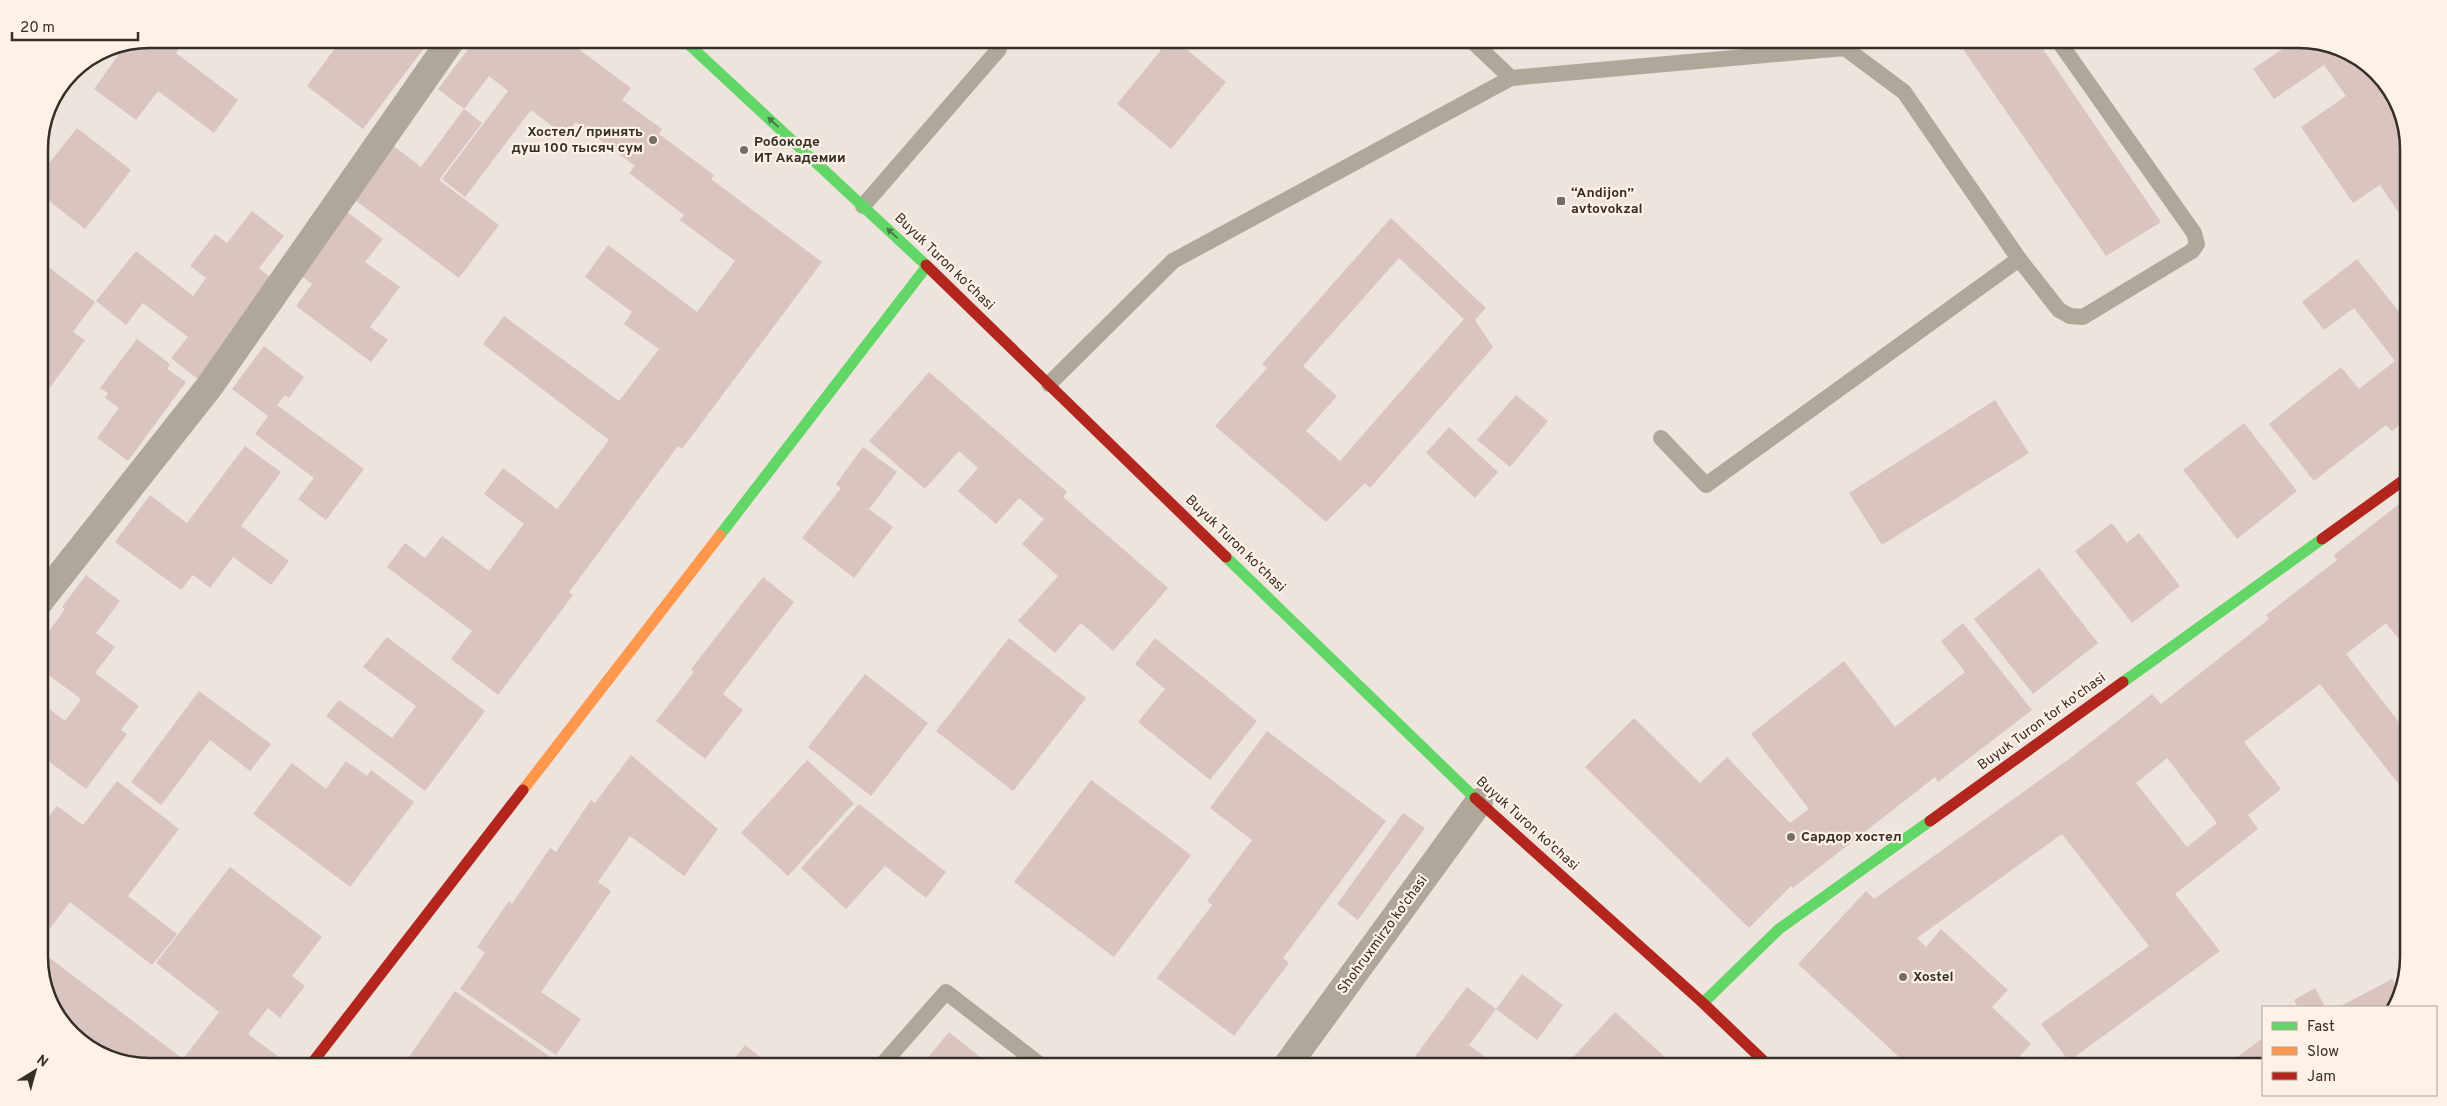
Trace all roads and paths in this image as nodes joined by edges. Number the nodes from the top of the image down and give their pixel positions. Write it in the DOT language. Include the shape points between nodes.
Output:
graph roads {
  1 [pos="446,48"];
  2 [pos="693,48"];
  3 [pos="1480,48"];
  4 [pos="2063,48"];
  5 [pos="999,49"];
  6 [pos="1512,78"];
  7 [pos="863,206"];
  8 [pos="2019,259"];
  9 [pos="927,266"];
  10 [pos="1049,384"];
  11 [pos="1662,438"];
  12 [pos="2399,483"];
  13 [pos="48,591"];
  14 [pos="1479,802"];
  15 [pos="1703,1003"];
  16 [pos="316,1058"];
  17 [pos="888,1058"];
  18 [pos="1031,1058"];
  19 [pos="1293,1058"];
  20 [pos="1761,1058"];
  1 -- 13 [label="street" via="210,387"];
  7 -- 2 [label="street, Buyuk Turon ko'chasi, one-way"];
  3 -- 6 [label="lane"];
  4 -- 8 [label="lane" via="2194,233 2197,244 2192,251 2083,317 2070,316 2058,310"];
  5 -- 7 [label="lane"];
  6 -- 8 [label="lane" via="1845,48 1904,92"];
  6 -- 10 [label="lane" via="1173,261"];
  9 -- 7 [label="street, Buyuk Turon ko'chasi, one-way"];
  8 -- 11 [label="lane" via="1706,485"];
  9 -- 10 [label="street, Buyuk Turon ko'chasi"];
  9 -- 16 [label="street"];
  10 -- 14 [label="street, Buyuk Turon ko'chasi"];
  12 -- 15 [label="street, Buyuk Turon tor ko'chasi" via="1779,929"];
  14 -- 15 [label="street, Buyuk Turon ko'chasi"];
  14 -- 19 [label="street, Shohruxmirzo ko'chasi"];
  15 -- 20 [label="street, Buyuk Turon ko'chasi"];
  17 -- 18 [label="lane" via="946,992"];
}
